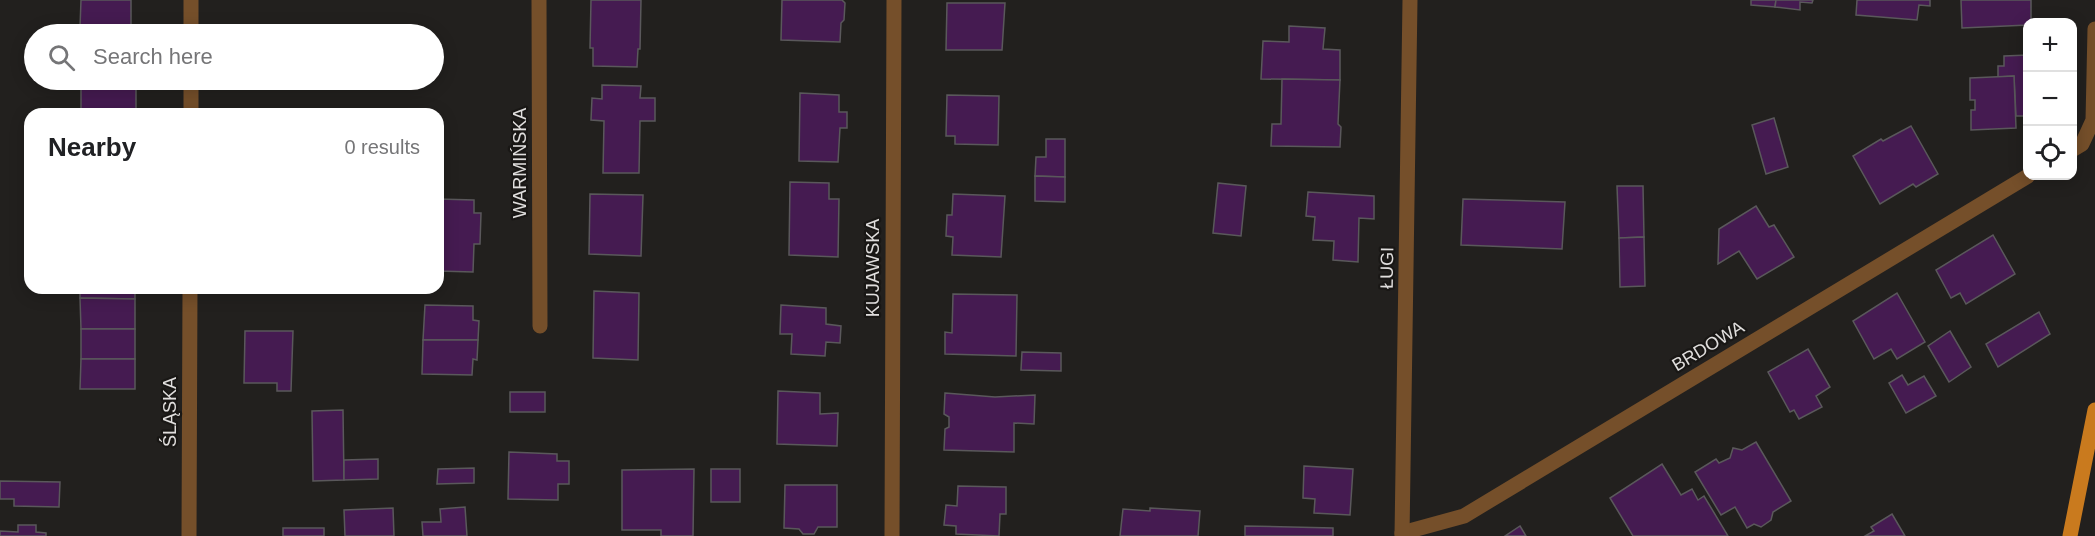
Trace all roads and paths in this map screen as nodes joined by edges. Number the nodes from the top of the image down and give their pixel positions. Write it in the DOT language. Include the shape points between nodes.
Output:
graph roads {
  1 [pos="191,0"];
  2 [pos="539,0"];
  3 [pos="894,0"];
  4 [pos="1410,0"];
  5 [pos="191,24"];
  6 [pos="2095,29"];
  7 [pos="191,90"];
  8 [pos="191,108"];
  9 [pos="2077,147"];
  10 [pos="2023,179"];
  11 [pos="190,294"];
  12 [pos="540,326"];
  13 [pos="2095,410"];
  14 [pos="1402,535"];
  15 [pos="189,536"];
  16 [pos="892,536"];
  17 [pos="2070,536"];
  1 -- 5 [label="street"];
  2 -- 12 [label="street, WARMIŃSKA"];
  3 -- 16 [label="street, KUJAWSKA"];
  4 -- 14 [label="street, ŁUGI"];
  6 -- 9 [label="street" via="2093,120"];
  7 -- 8 [label="street"];
  10 -- 14 [label="street, BRDOWA" via="1464,516"];
  11 -- 15 [label="street, ŚLĄSKA"];
  13 -- 17 [label="main road"];
}
